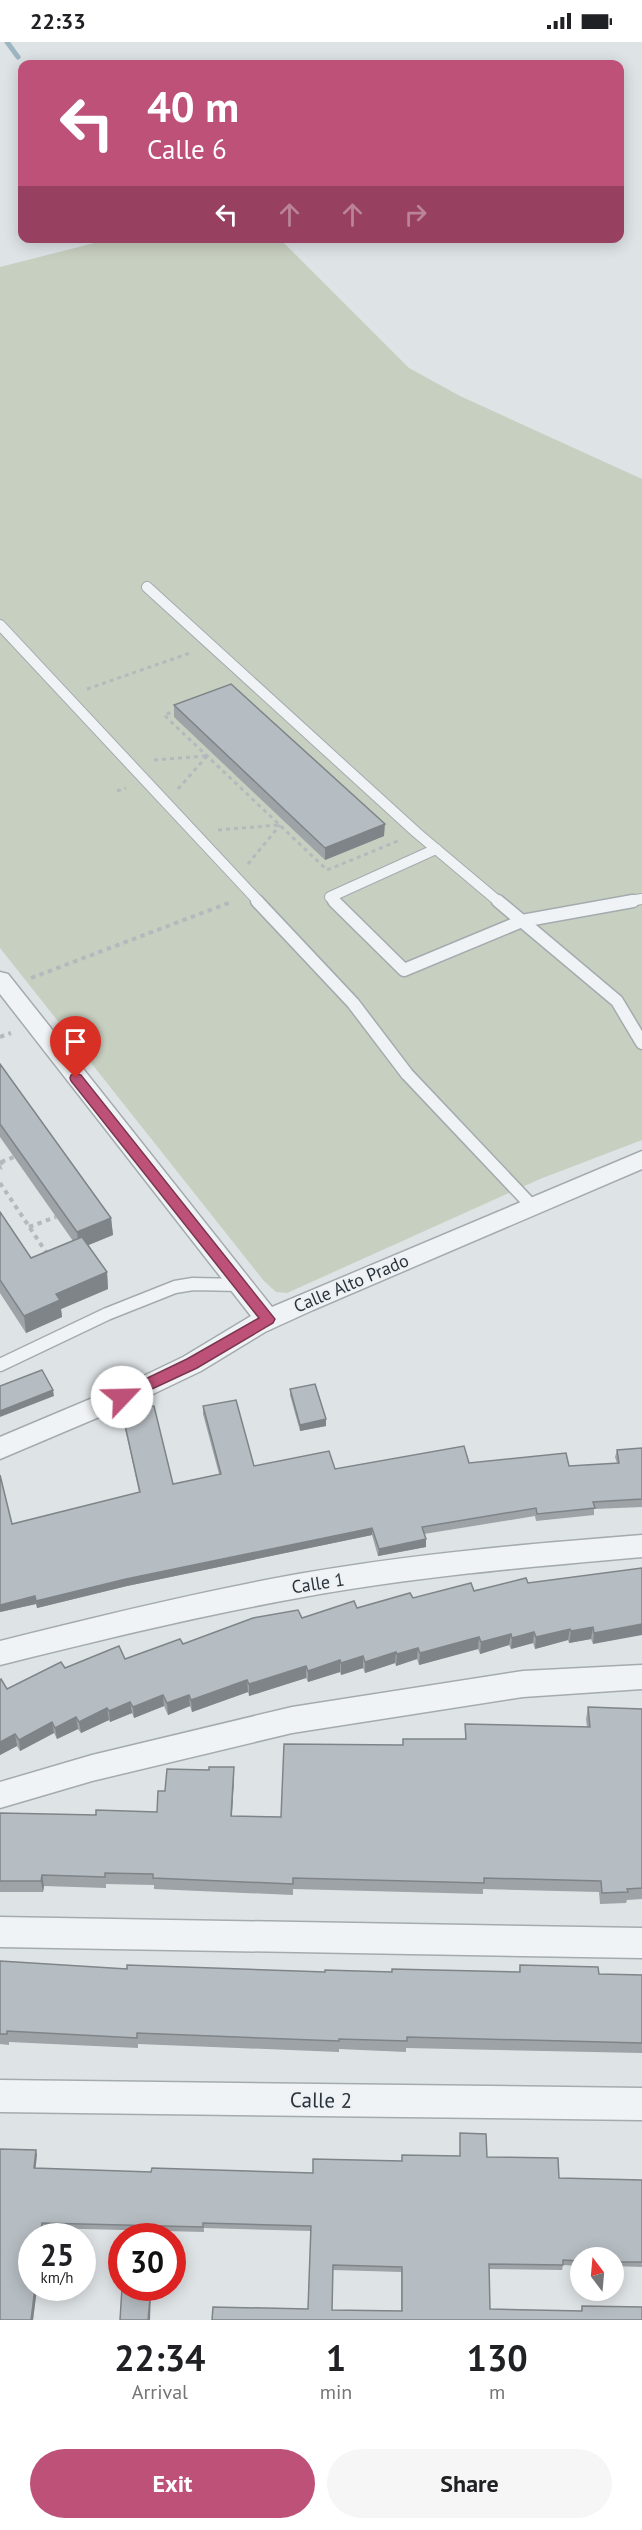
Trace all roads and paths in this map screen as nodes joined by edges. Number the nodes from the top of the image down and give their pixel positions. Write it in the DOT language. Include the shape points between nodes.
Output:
graph roads {
  1 [pos="147,587"];
  2 [pos="0,626"];
  3 [pos="211,645"];
  4 [pos="66,696"];
  5 [pos="186,707"];
  6 [pos="207,756"];
  7 [pos="153,760"];
  8 [pos="173,794"];
  9 [pos="280,825"];
  10 [pos="207,830"];
  11 [pos="417,833"];
  12 [pos="436,849"];
  13 [pos="243,870"];
  14 [pos="252,894"];
  15 [pos="642,899"];
  16 [pos="522,921"];
  17 [pos="3,984"];
  18 [pos="642,1043"];
  19 [pos="14,1157"];
  20 [pos="0,1161"];
  21 [pos="638,1164"];
  22 [pos="0,1168"];
  23 [pos="0,1183"];
  24 [pos="531,1205"];
  25 [pos="56,1217"];
  26 [pos="29,1227"];
  27 [pos="55,1265"];
  28 [pos="241,1285"];
  29 [pos="268,1319"];
  30 [pos="0,1365"];
  31 [pos="0,1448"];
  32 [pos="642,1546"];
  33 [pos="0,1653"];
  34 [pos="642,1677"];
  35 [pos="0,1795"];
  36 [pos="0,1932"];
  37 [pos="642,1943"];
  38 [pos="0,2096"];
  39 [pos="642,2104"];
  1 -- 3 [label="lane"];
  2 -- 4 [label="lane"];
  3 -- 4 [label="path"];
  3 -- 11 [label="lane"];
  4 -- 14 [label="lane"];
  5 -- 6 [label="path" via="164,715"];
  6 -- 7 [label="path"];
  6 -- 8 [label="path"];
  6 -- 9 [label="path"];
  9 -- 10 [label="path"];
  9 -- 11 [label="path" via="327,870"];
  9 -- 13 [label="path"];
  11 -- 12 [label="lane"];
  12 -- 16 [label="lane"];
  12 -- 16 [label="lane" via="330,897 404,970"];
  14 -- 17 [label="path"];
  14 -- 24 [label="lane" via="353,1003 407,1074"];
  15 -- 16 [label="lane"];
  16 -- 18 [label="lane" via="617,1001"];
  17 -- 28 [label="street"];
  19 -- 20 [label="path"];
  20 -- 22 [label="path" via="4,1166"];
  21 -- 24 [label="street, Calle Alto Prado"];
  23 -- 26 [label="path"];
  24 -- 29 [label="street, Calle Alto Prado"];
  25 -- 26 [label="path"];
  26 -- 27 [label="path"];
  28 -- 29 [label="street"];
  28 -- 30 [label="lane" via="175,1287 107,1314"];
  29 -- 31 [label="street, Calle Alto Prado" via="192,1364"];
  32 -- 33 [label="street, Calle 1" via="485,1559 297,1586"];
  34 -- 35 [label="street" via="523,1684 292,1720 92,1768"];
  36 -- 37 [label="street"];
  38 -- 39 [label="street, Calle 2"];
}
